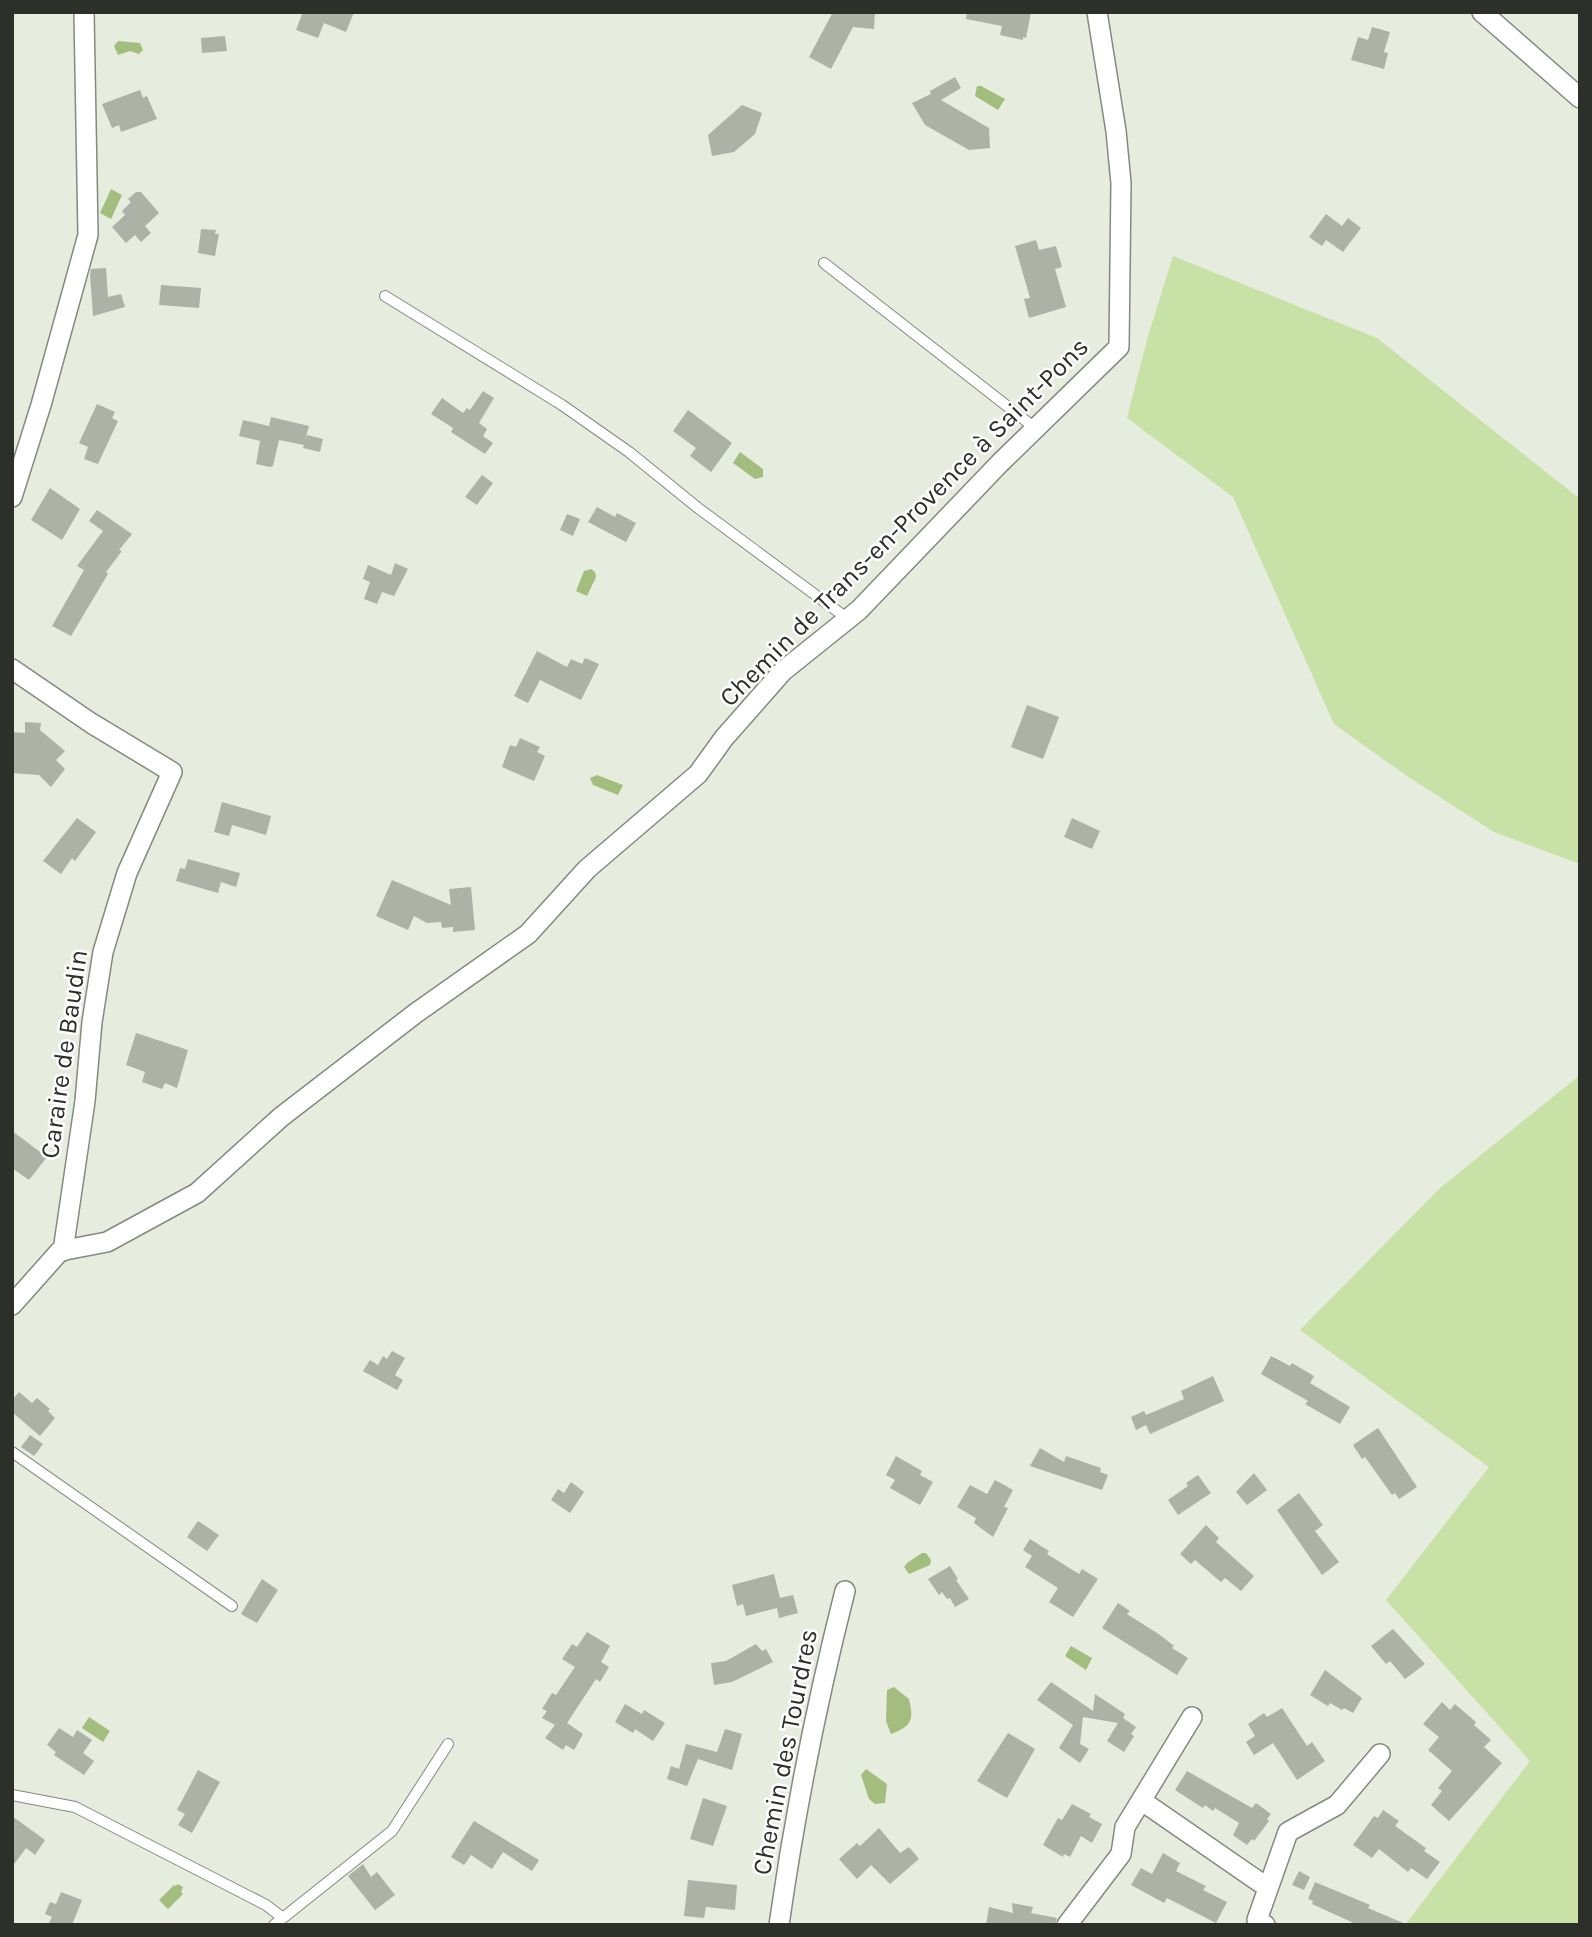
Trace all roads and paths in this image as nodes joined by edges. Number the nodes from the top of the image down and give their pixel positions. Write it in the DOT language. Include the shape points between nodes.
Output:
graph roads {
  1 [pos="84,12"];
  2 [pos="1097,12"];
  3 [pos="1482,12"];
  4 [pos="1580,98"];
  5 [pos="824,263"];
  6 [pos="385,296"];
  7 [pos="1035,428"];
  8 [pos="12,497"];
  9 [pos="848,619"];
  10 [pos="12,669"];
  11 [pos="63,1251"];
  12 [pos="12,1305"];
  13 [pos="12,1452"];
  14 [pos="845,1591"];
  15 [pos="232,1606"];
  16 [pos="1192,1717"];
  17 [pos="448,1744"];
  18 [pos="1380,1754"];
  19 [pos="12,1795"];
  20 [pos="1142,1801"];
  21 [pos="1269,1888"];
  22 [pos="283,1918"];
  23 [pos="274,1925"];
  24 [pos="779,1925"];
  25 [pos="1067,1925"];
  26 [pos="1265,1925"];
  1 -- 8 [label="street" via="88,236"];
  2 -- 7 [label="street, Chemin de Trans-en-Provence à Saint-Pons" via="1121,183 1119,347"];
  3 -- 4 [label="street"];
  5 -- 7 [label="lane"];
  6 -- 9 [label="lane" via="629,452"];
  7 -- 9 [label="street, Chemin de Trans-en-Provence à Saint-Pons"];
  9 -- 11 [label="street, Chemin de Trans-en-Provence à Saint-Pons" via="783,671 698,775 587,869 528,934 281,1117 197,1193 107,1242"];
  10 -- 11 [label="street, Caraire de Baudin" via="172,772 127,873 103,952"];
  11 -- 12 [label="street"];
  13 -- 15 [label="lane"];
  14 -- 24 [label="street, Chemin des Tourdres" via="794,1824"];
  16 -- 20 [label="street"];
  17 -- 22 [label="lane" via="392,1831"];
  18 -- 21 [label="street" via="1337,1805 1288,1832"];
  19 -- 22 [label="lane" via="75,1807"];
  20 -- 21 [label="street"];
  20 -- 25 [label="street" via="1125,1827 1121,1854"];
  21 -- 26 [label="street" via="1257,1920"];
  22 -- 23 [label="lane"];
}
